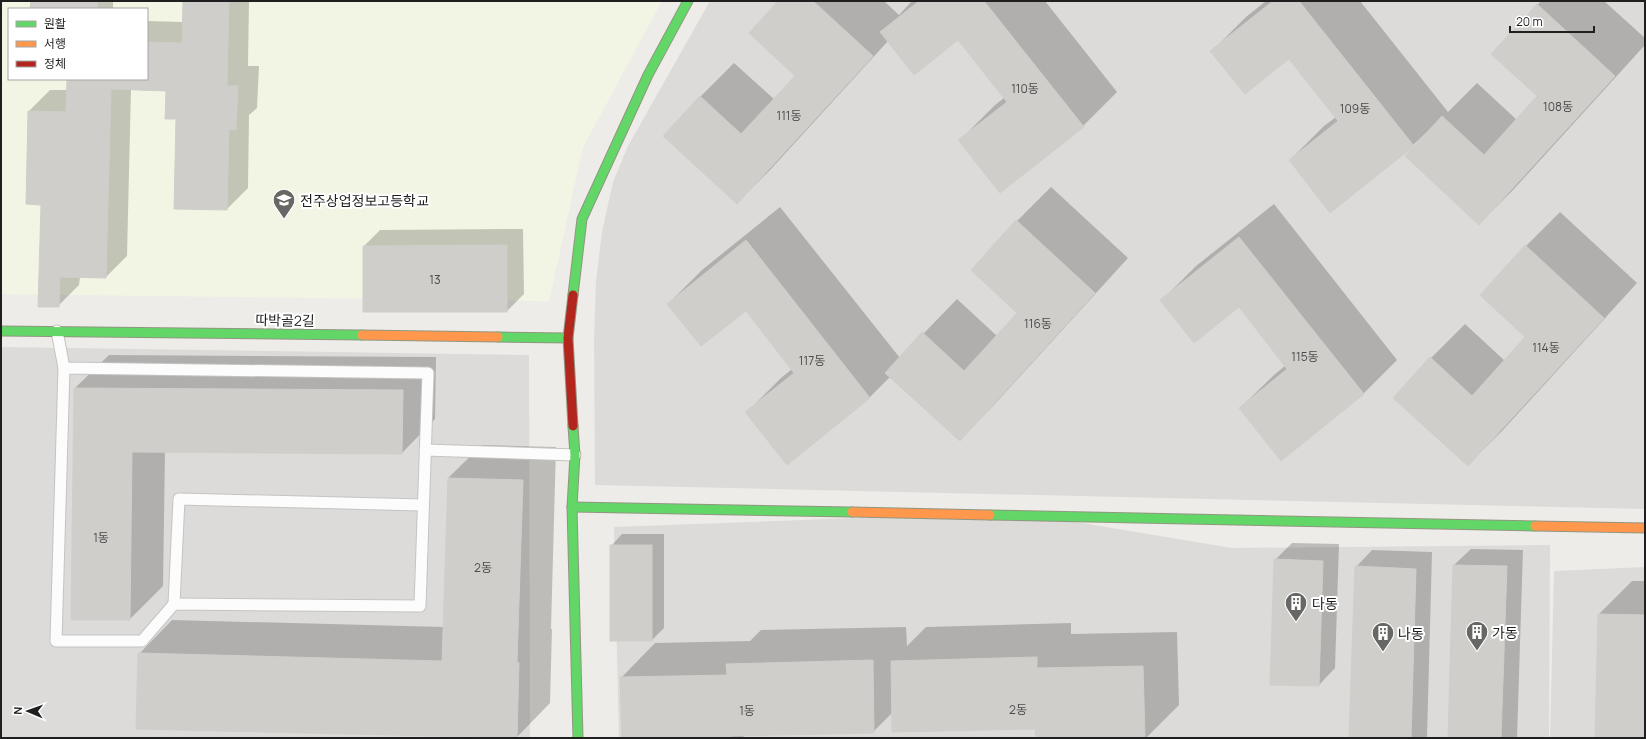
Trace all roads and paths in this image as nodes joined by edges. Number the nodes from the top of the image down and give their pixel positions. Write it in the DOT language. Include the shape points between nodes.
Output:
graph roads {
  1 [pos="688,1"];
  2 [pos="1,331"];
  3 [pos="57,331"];
  4 [pos="568,338"];
  5 [pos="64,368"];
  6 [pos="425,450"];
  7 [pos="575,455"];
  8 [pos="423,505"];
  9 [pos="572,507"];
  10 [pos="1645,528"];
  11 [pos="174,604"];
  12 [pos="578,738"];
  1 -- 4 [label="street" via="648,74 582,219"];
  2 -- 3 [label="street, 따박골2길"];
  3 -- 4 [label="street, 따박골2길"];
  3 -- 5 [label="lane"];
  4 -- 7 [label="street"];
  5 -- 6 [label="lane" via="428,373"];
  5 -- 11 [label="lane" via="56,641 142,641"];
  6 -- 7 [label="lane"];
  6 -- 8 [label="lane"];
  7 -- 9 [label="street"];
  8 -- 11 [label="lane" via="420,606"];
  8 -- 11 [label="lane" via="179,499"];
  9 -- 10 [label="street"];
  9 -- 12 [label="street"];
}
